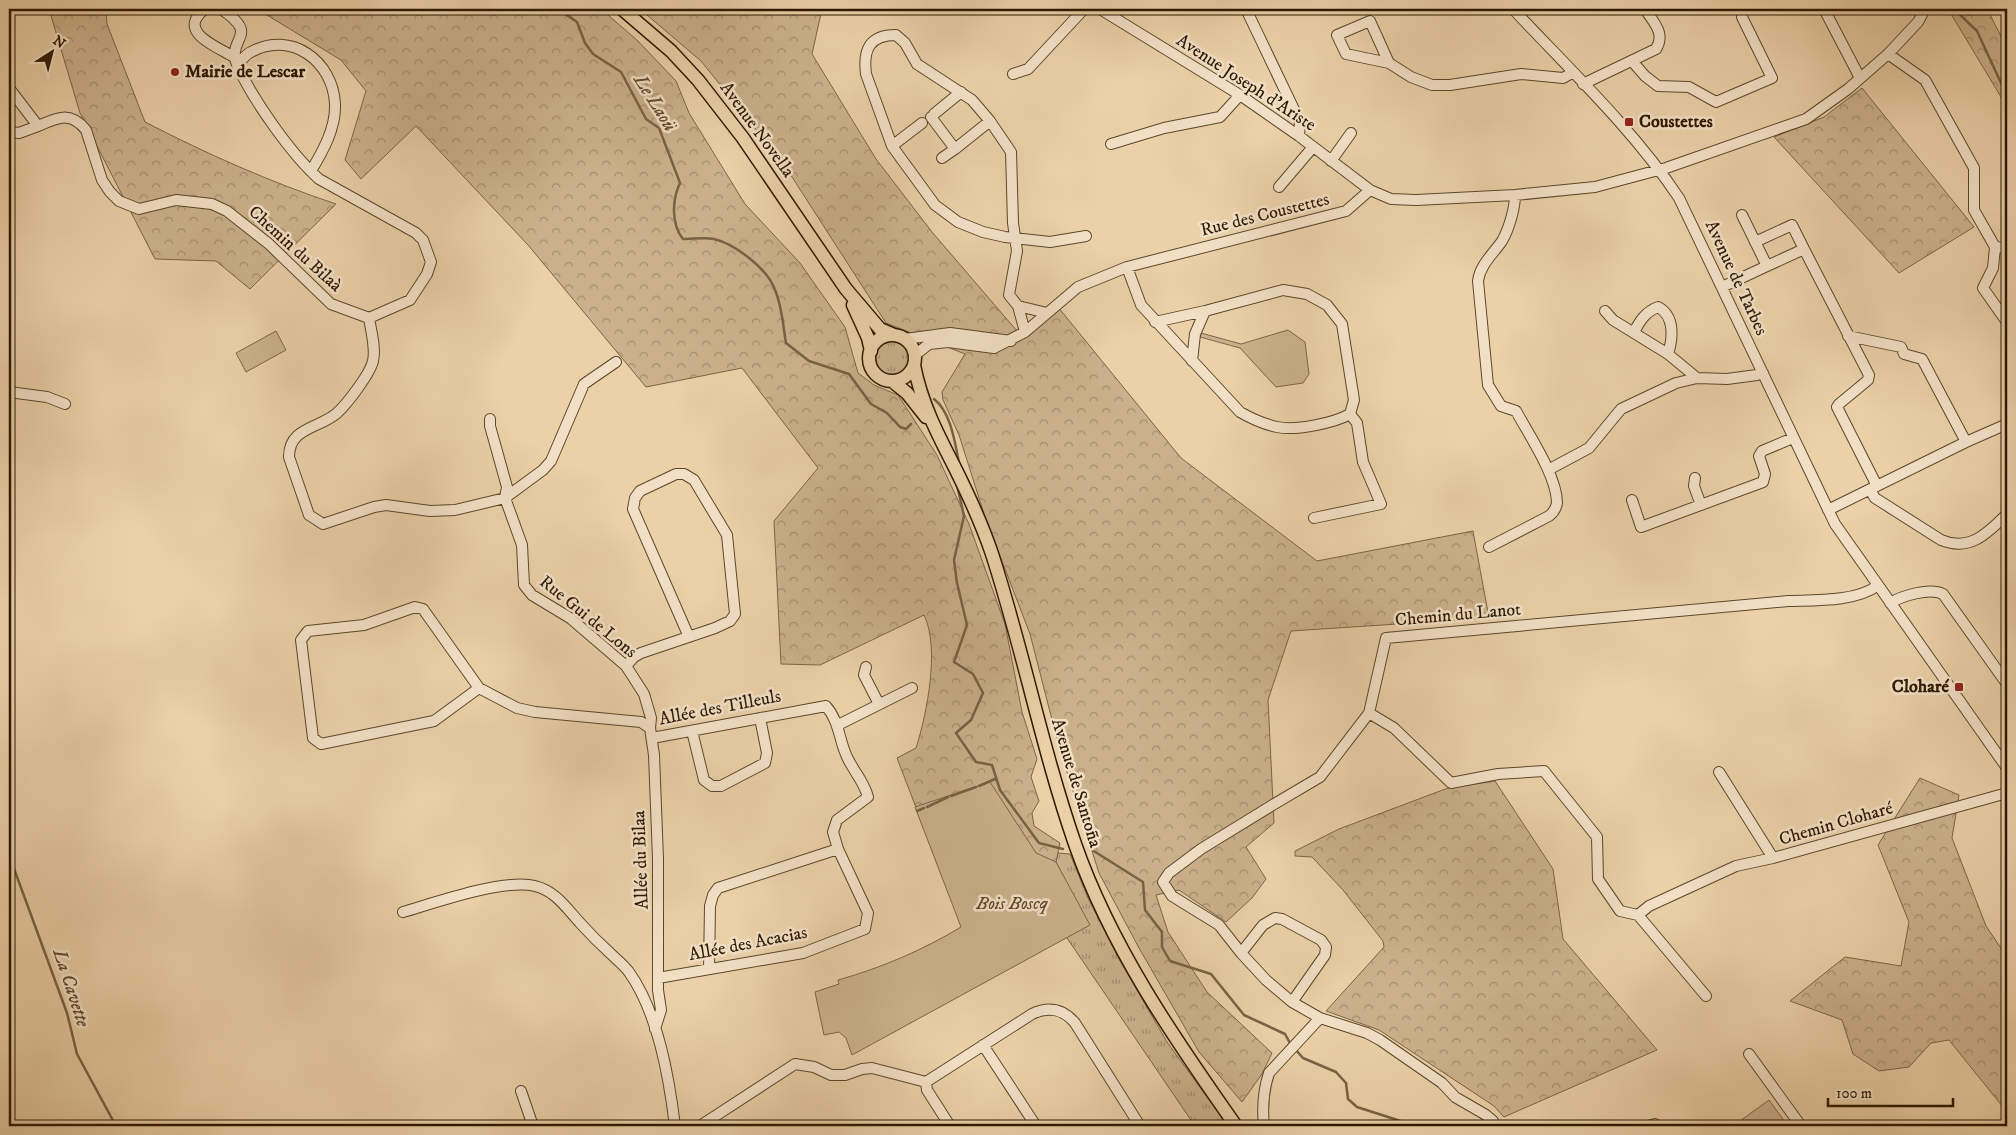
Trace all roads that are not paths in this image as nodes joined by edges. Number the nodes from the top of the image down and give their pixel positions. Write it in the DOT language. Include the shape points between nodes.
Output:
graph roads {
  1 [pos="205,9"];
  2 [pos="221,9"];
  3 [pos="622,9"];
  4 [pos="1084,9"];
  5 [pos="1100,9"];
  6 [pos="1246,9"];
  7 [pos="1512,9"];
  8 [pos="1645,9"];
  9 [pos="1824,9"];
  10 [pos="1925,9"];
  11 [pos="1742,17"];
  12 [pos="1888,54"];
  13 [pos="1632,60"];
  14 [pos="236,61"];
  15 [pos="1389,62"];
  16 [pos="1572,72"];
  17 [pos="1013,74"];
  18 [pos="1860,78"];
  19 [pos="1583,84"];
  20 [pos="9,88"];
  21 [pos="961,92"];
  22 [pos="1240,94"];
  23 [pos="929,118"];
  24 [pos="990,121"];
  25 [pos="38,126"];
  26 [pos="9,132"];
  27 [pos="1352,133"];
  28 [pos="1299,136"];
  29 [pos="1111,144"];
  30 [pos="892,146"];
  31 [pos="1313,147"];
  32 [pos="955,149"];
  33 [pos="942,158"];
  34 [pos="1331,160"];
  35 [pos="1659,169"];
  36 [pos="311,171"];
  37 [pos="1279,187"];
  38 [pos="1370,190"];
  39 [pos="1514,195"];
  40 [pos="1742,215"];
  41 [pos="1086,236"];
  42 [pos="1016,239"];
  43 [pos="1755,242"];
  44 [pos="1995,247"];
  45 [pos="2007,248"];
  46 [pos="1804,249"];
  47 [pos="1767,266"];
  48 [pos="1127,267"];
  49 [pos="1722,287"];
  50 [pos="846,289"];
  51 [pos="1018,306"];
  52 [pos="1205,311"];
  53 [pos="1605,311"];
  54 [pos="1047,313"];
  55 [pos="370,318"];
  56 [pos="1155,322"];
  57 [pos="2007,322"];
  58 [pos="1025,332"];
  59 [pos="1634,332"];
  60 [pos="1848,336"];
  61 [pos="899,337"];
  62 [pos="1012,341"];
  63 [pos="871,350"];
  64 [pos="1668,354"];
  65 [pos="915,360"];
  66 [pos="1192,361"];
  67 [pos="616,362"];
  68 [pos="1763,373"];
  69 [pos="1697,378"];
  70 [pos="892,381"];
  71 [pos="9,392"];
  72 [pos="65,404"];
  73 [pos="1350,414"];
  74 [pos="490,418"];
  75 [pos="2007,424"];
  76 [pos="934,426"];
  77 [pos="1793,438"];
  78 [pos="1966,442"];
  79 [pos="1548,470"];
  80 [pos="1695,478"];
  81 [pos="1874,488"];
  82 [pos="506,498"];
  83 [pos="1632,500"];
  84 [pos="1701,505"];
  85 [pos="1828,510"];
  86 [pos="2007,514"];
  87 [pos="1314,518"];
  88 [pos="1488,547"];
  89 [pos="1880,590"];
  90 [pos="1890,604"];
  91 [pos="690,637"];
  92 [pos="626,666"];
  93 [pos="866,667"];
  94 [pos="2007,684"];
  95 [pos="479,688"];
  96 [pos="912,688"];
  97 [pos="879,704"];
  98 [pos="1368,713"];
  99 [pos="760,718"];
  100 [pos="838,724"];
  101 [pos="692,731"];
  102 [pos="651,733"];
  103 [pos="2007,768"];
  104 [pos="1719,772"];
  105 [pos="2007,793"];
  106 [pos="838,849"];
  107 [pos="1772,858"];
  108 [pos="403,912"];
  109 [pos="1638,915"];
  110 [pos="1241,953"];
  111 [pos="709,970"];
  112 [pos="658,978"];
  113 [pos="658,990"];
  114 [pos="1706,996"];
  115 [pos="1292,1002"];
  116 [pos="646,1004"];
  117 [pos="1320,1018"];
  118 [pos="655,1029"];
  119 [pos="984,1045"];
  120 [pos="1748,1054"];
  121 [pos="926,1082"];
  122 [pos="521,1091"];
  123 [pos="1138,1125"];
  124 [pos="533,1126"];
  125 [pos="675,1126"];
  126 [pos="700,1126"];
  127 [pos="950,1126"];
  128 [pos="1036,1126"];
  129 [pos="1236,1126"];
  130 [pos="1264,1126"];
  131 [pos="1494,1126"];
  132 [pos="1802,1126"];
  1 -- 14 [label="street" via="195,22 198,35"];
  2 -- 14 [label="street" via="240,24 242,32 234,51"];
  3 -- 50 [label="main road, Avenue Novella" via="671,51 721,108"];
  4 -- 17 [label="street" via="1028,69"];
  5 -- 22 [label="street, Avenue Joseph d'Ariste"];
  6 -- 28 [label="street" via="1300,122"];
  7 -- 16 [label="street, Avenue de Tarbes"];
  8 -- 13 [label="street" via="1660,33 1661,41 1656,49"];
  9 -- 18 [label="street"];
  10 -- 12 [label="street" via="1918,22"];
  11 -- 13 [label="street" via="1772,78 1716,102 1689,87 1658,86"];
  12 -- 18 [label="street"];
  12 -- 44 [label="street" via="1925,80 1974,168 1974,210"];
  13 -- 19 [label="street"];
  14 -- 36 [label="street" via="268,118"];
  14 -- 36 [label="street" via="249,52 286,46 313,56 322,66 333,92 334,120"];
  15 -- 15 [label="street" via="1370,21 1337,35 1346,54"];
  15 -- 16 [label="street" via="1411,77 1432,85 1521,74 1562,78"];
  16 -- 19 [label="street, Avenue de Tarbes"];
  18 -- 35 [label="street" via="1806,119"];
  19 -- 35 [label="street, Avenue de Tarbes"];
  20 -- 25 [label="street"];
  21 -- 23 [label="street"];
  21 -- 24 [label="street"];
  21 -- 30 [label="street" via="917,64 905,43 896,35 882,35 870,44 865,62 866,74"];
  22 -- 28 [label="street, Avenue Joseph d'Ariste"];
  22 -- 29 [label="street" via="1220,117 1164,128"];
  23 -- 30 [label="street"];
  23 -- 32 [label="street"];
  24 -- 32 [label="street"];
  24 -- 42 [label="street" via="1010,152"];
  25 -- 26 [label="street" via="19,133"];
  25 -- 55 [label="street, Chemin du Bilaà" via="65,116 86,130 102,180 119,201 139,209 176,200 212,204 227,211 269,244 331,304"];
  27 -- 34 [label="street"];
  28 -- 31 [label="street, Avenue Joseph d'Ariste"];
  30 -- 42 [label="street" via="935,205 958,222 983,232"];
  31 -- 34 [label="street, Avenue Joseph d'Ariste"];
  31 -- 37 [label="street"];
  32 -- 33 [label="street"];
  34 -- 38 [label="street, Avenue Joseph d'Ariste"];
  35 -- 39 [label="street" via="1595,187"];
  35 -- 49 [label="street, Avenue de Tarbes" via="1679,198"];
  36 -- 55 [label="street" via="319,179 416,232 423,240 431,262 410,300"];
  38 -- 39 [label="street" via="1391,199 1416,200"];
  38 -- 48 [label="street, Rue des Coustettes" via="1346,211"];
  39 -- 79 [label="street" via="1515,203 1503,238 1480,272 1478,281 1488,385 1501,406 1516,411"];
  40 -- 43 [label="street"];
  41 -- 42 [label="street" via="1050,242"];
  42 -- 51 [label="street" via="1018,251 1009,295"];
  43 -- 46 [label="street" via="1792,225"];
  43 -- 47 [label="street"];
  44 -- 45 [label="street"];
  44 -- 57 [label="street" via="1993,268 1983,288"];
  46 -- 47 [label="street"];
  46 -- 60 [label="street"];
  47 -- 49 [label="street"];
  48 -- 54 [label="street, Rue des Coustettes" via="1078,287"];
  48 -- 56 [label="street" via="1141,305"];
  49 -- 68 [label="street, Avenue de Tarbes"];
  50 -- 61 [label="main road, Avenue Novella" via="880,329"];
  50 -- 63 [label="main road, Avenue Novella"];
  51 -- 54 [label="street"];
  51 -- 58 [label="street"];
  52 -- 56 [label="street"];
  52 -- 66 [label="street" via="1195,334"];
  52 -- 73 [label="street" via="1283,290 1307,294 1327,305 1342,324 1354,400"];
  53 -- 59 [label="street" via="1613,320"];
  54 -- 58 [label="street, Rue des Coustettes"];
  55 -- 82 [label="street" via="373,360 369,370 337,413 303,431 289,450 309,515 323,524 386,505 430,512"];
  56 -- 66 [label="street"];
  58 -- 62 [label="street, Rue des Coustettes"];
  59 -- 64 [label="street"];
  59 -- 64 [label="street" via="1652,309 1658,307 1665,311 1671,323"];
  60 -- 78 [label="street" via="1901,347 1904,354 1922,359"];
  60 -- 81 [label="street" via="1869,375 1868,380 1837,407"];
  61 -- 62 [label="street" via="950,333"];
  61 -- 63 [label="main road" via="880,339"];
  61 -- 65 [label="main road" via="910,343"];
  62 -- 65 [label="street, Rue des Coustettes" via="994,348 948,342 929,344"];
  63 -- 70 [label="main road" via="874,371 885,380"];
  64 -- 69 [label="street"];
  65 -- 70 [label="main road" via="906,377"];
  65 -- 76 [label="main road, Avenue de Santoña" via="918,387"];
  66 -- 73 [label="street" via="1240,412 1256,421 1278,428 1299,427 1340,420"];
  67 -- 82 [label="street" via="584,384 551,461"];
  68 -- 69 [label="street" via="1727,379"];
  68 -- 77 [label="street, Avenue de Tarbes"];
  69 -- 79 [label="street" via="1676,383 1621,409 1589,448"];
  70 -- 76 [label="main road, Avenue de Santoña"];
  71 -- 72 [label="street" via="47,397"];
  73 -- 87 [label="street" via="1357,423 1364,462 1381,504"];
  74 -- 82 [label="street, Rue Gui de Lons" via="507,486"];
  75 -- 78 [label="street"];
  76 -- 129 [label="main road, Avenue de Santoña" via="970,499 991,552 1053,775 1075,845 1096,894 1150,1000"];
  77 -- 84 [label="street" via="1762,451 1759,456 1765,474 1763,482"];
  77 -- 85 [label="street, Avenue de Tarbes"];
  78 -- 81 [label="street"];
  79 -- 88 [label="street" via="1557,504 1555,510"];
  80 -- 84 [label="street" via="1694,486"];
  81 -- 85 [label="street"];
  81 -- 86 [label="street" via="1875,498 1952,544 1958,545 1986,535"];
  82 -- 92 [label="street, Rue Gui de Lons" via="522,545 524,585 532,595 570,618"];
  83 -- 84 [label="street" via="1641,527"];
  85 -- 89 [label="street, Avenue de Tarbes"];
  89 -- 90 [label="street, Avenue de Tarbes"];
  89 -- 98 [label="street, Chemin du Lanot" via="1838,599 1386,638"];
  90 -- 94 [label="street" via="1906,595 1938,591 1943,594"];
  90 -- 103 [label="street, Avenue de Tarbes"];
  91 -- 91 [label="street" via="730,621 735,614 735,606 727,535 694,480 684,474 676,474 640,491 633,509"];
  91 -- 92 [label="street" via="640,653"];
  92 -- 102 [label="street, Rue Gui de Lons" via="644,694 651,718"];
  93 -- 97 [label="street" via="864,675"];
  95 -- 95 [label="street" via="423,609 415,607 364,625 308,631 301,640 313,738 322,744 434,721"];
  95 -- 102 [label="street" via="517,708 641,722"];
  96 -- 97 [label="street"];
  97 -- 100 [label="street"];
  98 -- 109 [label="street" via="1394,728 1451,783 1498,774 1544,771 1597,836 1598,879 1620,911"];
  98 -- 110 [label="street, Chemin du Lanot" via="1320,777 1201,849 1169,873 1163,882 1172,896 1219,924"];
  99 -- 100 [label="street, Allée des Tilleuls" via="826,706"];
  99 -- 101 [label="street, Allée des Tilleuls"];
  99 -- 101 [label="street" via="767,753 765,763 721,786 712,786 704,780"];
  100 -- 106 [label="street, Allée des Acacias" via="847,758 864,783 868,797 837,820 833,832"];
  101 -- 102 [label="street, Allée des Tilleuls"];
  102 -- 112 [label="street, Allée du Bilaa" via="658,859"];
  104 -- 107 [label="street, Chemin Cloharé"];
  105 -- 107 [label="street, Chemin Cloharé"];
  106 -- 111 [label="street" via="718,888 710,906"];
  106 -- 111 [label="street, Allée des Acacias" via="868,913 865,929 803,953"];
  107 -- 109 [label="street" via="1736,866 1649,906"];
  108 -- 116 [label="street" via="512,884 535,886 555,895 628,970"];
  109 -- 114 [label="street"];
  110 -- 115 [label="street, Chemin du Lanot"];
  110 -- 115 [label="street" via="1263,925 1275,918 1321,940 1326,947 1324,955"];
  111 -- 112 [label="street, Allée des Acacias"];
  112 -- 113 [label="street, Allée du Bilaa"];
  113 -- 116 [label="street" via="653,1001"];
  113 -- 118 [label="street, Allée du Bilaa" via="661,1010"];
  115 -- 117 [label="street, Chemin du Lanot"];
  116 -- 118 [label="street"];
  117 -- 130 [label="street" via="1269,1073 1262,1106"];
  117 -- 131 [label="street, Chemin du Lanot" via="1380,1040 1442,1083 1455,1097 1486,1115"];
  118 -- 125 [label="street" via="669,1076"];
  119 -- 121 [label="street"];
  119 -- 123 [label="street" via="1032,1014 1051,1009 1063,1012 1075,1023"];
  119 -- 128 [label="street"];
  120 -- 132 [label="street"];
  121 -- 126 [label="street" via="872,1068 832,1075 814,1067 795,1064"];
  121 -- 127 [label="street" via="927,1090"];
  122 -- 124 [label="street"];
}
